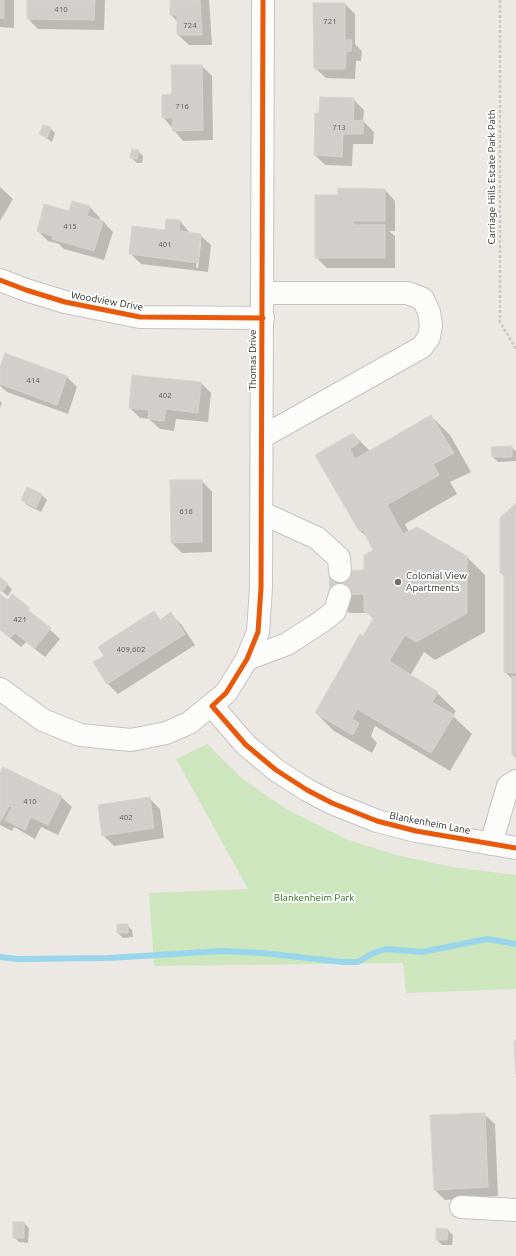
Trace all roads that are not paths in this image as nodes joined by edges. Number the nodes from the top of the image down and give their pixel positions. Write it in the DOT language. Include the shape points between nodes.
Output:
graph roads {
  1 [pos="263,0"];
  2 [pos="0,280"];
  3 [pos="263,293"];
  4 [pos="263,318"];
  5 [pos="262,437"];
  6 [pos="262,513"];
  7 [pos="340,571"];
  8 [pos="340,595"];
  9 [pos="247,659"];
  10 [pos="0,689"];
  11 [pos="212,706"];
  12 [pos="516,781"];
  13 [pos="490,844"];
  14 [pos="516,848"];
  15 [pos="461,1207"];
  16 [pos="516,1210"];
  1 -- 3 [label="street, Thomas Drive"];
  2 -- 4 [label="street, Woodview Drive" via="65,302 140,317"];
  3 -- 4 [label="street, Thomas Drive"];
  3 -- 5 [label="street" via="408,292 423,300 429,312 431,325 429,337 422,347"];
  4 -- 5 [label="street, Thomas Drive"];
  5 -- 6 [label="street, Thomas Drive"];
  6 -- 7 [label="street" via="317,538 339,558"];
  6 -- 9 [label="street, Thomas Drive" via="262,588 258,632"];
  8 -- 9 [label="street" via="335,611 321,622 287,644"];
  9 -- 11 [label="street, Thomas Drive" via="226,693"];
  10 -- 11 [label="street" via="44,720 80,735 107,739 131,740 166,733 189,723"];
  11 -- 13 [label="street, Blankenheim Lane" via="246,745 276,770 332,803 377,821 416,831"];
  12 -- 13 [label="street" via="508,786"];
  13 -- 14 [label="street, Blankenheim Lane"];
  15 -- 16 [label="street"];
}
